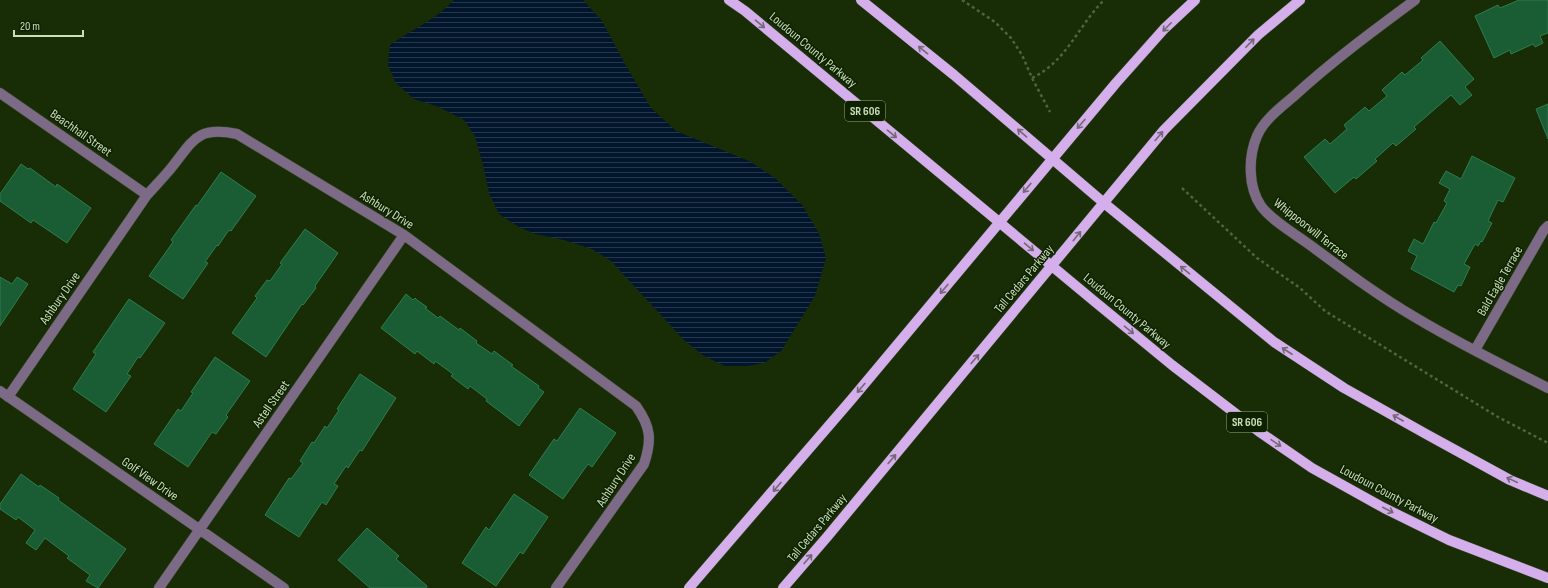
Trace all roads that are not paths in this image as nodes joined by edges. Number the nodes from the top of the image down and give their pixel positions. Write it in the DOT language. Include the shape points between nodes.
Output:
graph roads {
  1 [pos="730,0"];
  2 [pos="861,0"];
  3 [pos="1195,0"];
  4 [pos="1300,0"];
  5 [pos="1416,0"];
  6 [pos="0,94"];
  7 [pos="1052,158"];
  8 [pos="147,195"];
  9 [pos="1104,203"];
  10 [pos="999,222"];
  11 [pos="1548,226"];
  12 [pos="404,235"];
  13 [pos="1052,266"];
  14 [pos="1475,350"];
  15 [pos="1548,388"];
  16 [pos="4,394"];
  17 [pos="1548,496"];
  18 [pos="200,529"];
  19 [pos="1548,578"];
  20 [pos="159,588"];
  21 [pos="284,588"];
  22 [pos="556,588"];
  23 [pos="689,588"];
  24 [pos="783,588"];
  1 -- 10 [label="main road, Loudoun County Parkway / SR 606, one-way"];
  7 -- 2 [label="main road, one-way"];
  3 -- 7 [label="main road, one-way" via="1164,29"];
  9 -- 4 [label="main road, Tall Cedars Parkway, one-way" via="1170,124 1258,35"];
  5 -- 14 [label="street, Whippoorwill Terrace" via="1310,81 1264,125 1253,150 1252,180 1256,197 1275,219 1360,283"];
  6 -- 8 [label="street, Beachhall Street"];
  7 -- 9 [label="main road"];
  7 -- 10 [label="main road, one-way"];
  8 -- 12 [label="street, Ashbury Drive" via="195,138 206,132 220,130 237,134"];
  8 -- 16 [label="street, Ashbury Drive"];
  13 -- 9 [label="main road, Tall Cedars Parkway, one-way"];
  17 -- 9 [label="main road, one-way" via="1510,480 1344,388 1274,342"];
  10 -- 13 [label="main road, Loudoun County Parkway / SR 606, one-way"];
  10 -- 23 [label="main road, one-way" via="851,400"];
  11 -- 14 [label="street, Bald Eagle Terrace"];
  12 -- 18 [label="street, Astell Street"];
  12 -- 22 [label="street, Ashbury Drive" via="636,406 645,418 650,434 649,450 644,464"];
  13 -- 19 [label="main road, Loudoun County Parkway / SR 606, one-way" via="1172,365 1261,433 1312,468 1384,508 1450,540"];
  24 -- 13 [label="main road, Tall Cedars Parkway, one-way"];
  14 -- 15 [label="street, Whippoorwill Terrace"];
  16 -- 18 [label="street, Golf View Drive"];
  18 -- 20 [label="street, Astell Street"];
  18 -- 21 [label="street, Golf View Drive"];
}
